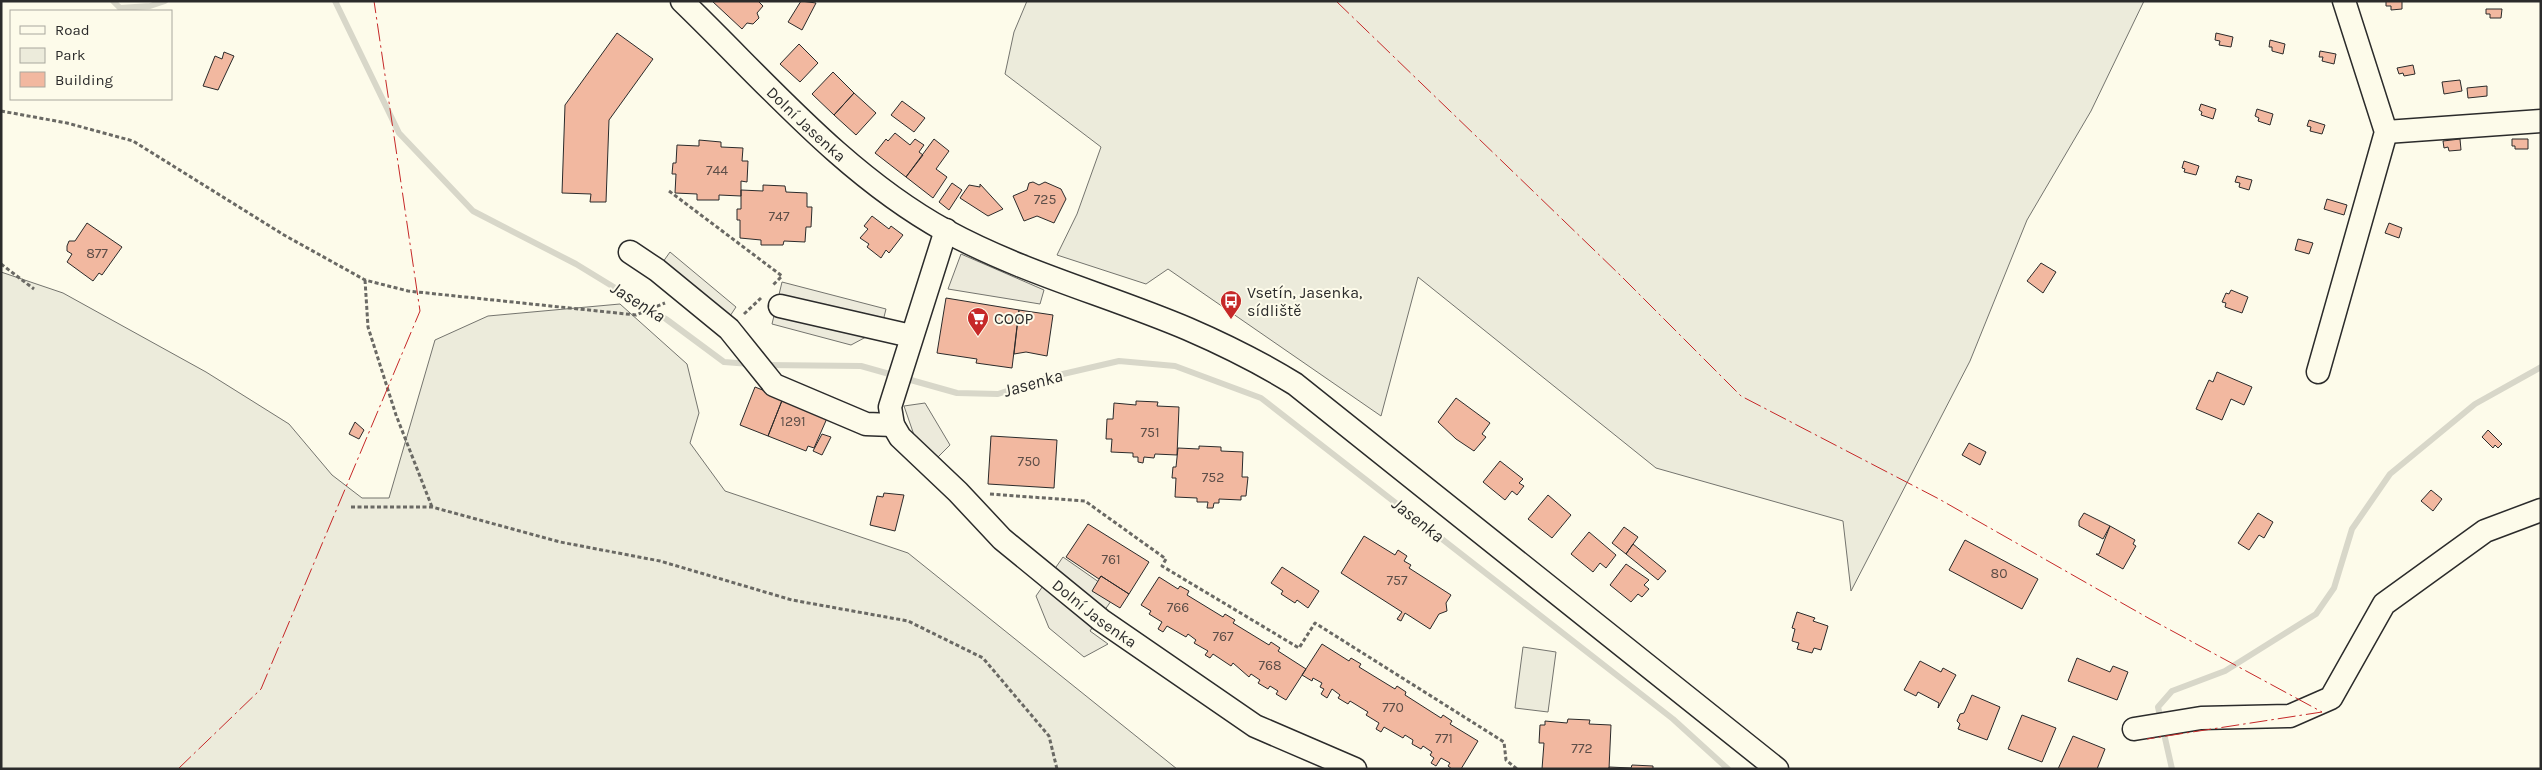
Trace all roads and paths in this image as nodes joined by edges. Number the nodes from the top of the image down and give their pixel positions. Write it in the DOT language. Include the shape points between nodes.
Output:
graph roads {
  1 [pos="682,1"];
  2 [pos="2344,1"];
  3 [pos="1,111"];
  4 [pos="2541,121"];
  5 [pos="2386,132"];
  6 [pos="669,191"];
  7 [pos="946,230"];
  8 [pos="630,252"];
  9 [pos="1,264"];
  10 [pos="365,280"];
  11 [pos="34,289"];
  12 [pos="686,294"];
  13 [pos="770,297"];
  14 [pos="729,329"];
  15 [pos="911,336"];
  16 [pos="2318,372"];
  17 [pos="892,425"];
  18 [pos="958,492"];
  19 [pos="351,507"];
  20 [pos="432,507"];
  21 [pos="2541,510"];
  22 [pos="2134,729"];
  23 [pos="1057,769"];
  24 [pos="1355,769"];
  25 [pos="1517,769"];
  26 [pos="1777,769"];
  1 -- 7 [label="street, Dolní Jasenka" via="860,172 908,208"];
  2 -- 5 [label="street"];
  3 -- 10 [label="path" via="67,123 133,141 284,235"];
  4 -- 5 [label="street"];
  5 -- 16 [label="street"];
  6 -- 13 [label="path" via="782,276"];
  7 -- 15 [label="street"];
  7 -- 26 [label="street, Dolní Jasenka" via="989,252 1213,340 1271,370 1326,407"];
  8 -- 12 [label="street"];
  9 -- 11 [label="path"];
  10 -- 12 [label="path" via="408,291 636,315"];
  10 -- 20 [label="path" via="368,327 396,415"];
  12 -- 14 [label="street"];
  13 -- 14 [label="path"];
  13 -- 15 [label="street"];
  14 -- 17 [label="street" via="774,385 866,424"];
  15 -- 17 [label="street" via="890,407"];
  17 -- 18 [label="street, Dolní Jasenka" via="900,437"];
  18 -- 24 [label="street, Dolní Jasenka" via="1002,539 1101,620 1255,726"];
  18 -- 25 [label="path" via="1085,501 1166,559 1162,566 1299,648 1315,623 1504,742 1506,760"];
  19 -- 20 [label="path"];
  20 -- 23 [label="path" via="560,542 660,561 792,600 908,622 983,658 1049,736"];
  21 -- 22 [label="street" via="2485,531 2384,604 2331,698 2290,716 2201,718"];
}
